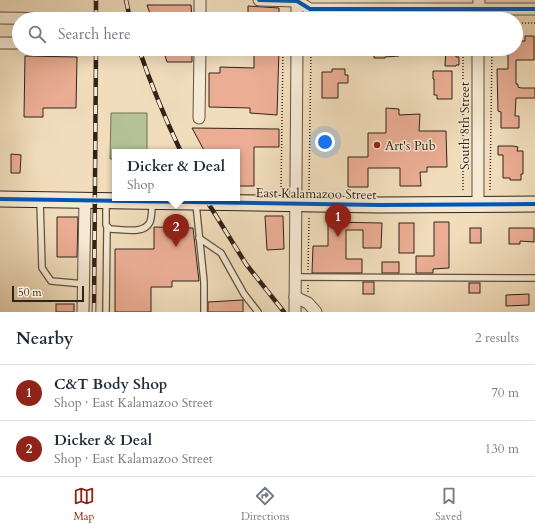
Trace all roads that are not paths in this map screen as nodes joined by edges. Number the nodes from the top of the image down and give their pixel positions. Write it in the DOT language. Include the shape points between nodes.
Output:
graph roads {
  1 [pos="200,0"];
  2 [pos="259,0"];
  3 [pos="297,1"];
  4 [pos="535,9"];
  5 [pos="478,10"];
  6 [pos="200,12"];
  7 [pos="297,12"];
  8 [pos="0,18"];
  9 [pos="12,18"];
  10 [pos="0,42"];
  11 [pos="12,43"];
  12 [pos="200,56"];
  13 [pos="297,56"];
  14 [pos="478,56"];
  15 [pos="199,118"];
  16 [pos="0,199"];
  17 [pos="40,199"];
  18 [pos="85,200"];
  19 [pos="106,200"];
  20 [pos="112,200"];
  21 [pos="153,201"];
  22 [pos="196,202"];
  23 [pos="296,203"];
  24 [pos="478,204"];
  25 [pos="535,204"];
  26 [pos="107,228"];
  27 [pos="199,238"];
  28 [pos="295,277"];
  29 [pos="535,278"];
  30 [pos="84,284"];
  31 [pos="295,296"];
  32 [pos="84,312"];
  33 [pos="106,312"];
  34 [pos="204,312"];
  35 [pos="258,312"];
  36 [pos="295,312"];
  37 [pos="316,312"];
  1 -- 6 [label="street"];
  2 -- 3 [label="street"];
  3 -- 5 [label="street" via="310,9"];
  3 -- 7 [label="street"];
  4 -- 5 [label="street"];
  8 -- 9 [label="street"];
  10 -- 11 [label="street"];
  12 -- 15 [label="street"];
  13 -- 23 [label="street"];
  14 -- 24 [label="street, South 8th Street"];
  16 -- 17 [label="street, East Kalamazoo Street"];
  17 -- 18 [label="street, East Kalamazoo Street"];
  17 -- 30 [label="lane" via="42,268 51,281"];
  18 -- 19 [label="street, East Kalamazoo Street"];
  18 -- 30 [label="street"];
  19 -- 20 [label="street, East Kalamazoo Street"];
  19 -- 26 [label="lane"];
  21 -- 22 [label="street, East Kalamazoo Street"];
  21 -- 26 [label="lane" via="150,221 143,230"];
  22 -- 23 [label="street, East Kalamazoo Street"];
  22 -- 27 [label="lane"];
  23 -- 24 [label="street, East Kalamazoo Street"];
  23 -- 28 [label="street"];
  24 -- 25 [label="street, East Kalamazoo Street"];
  26 -- 33 [label="lane"];
  27 -- 34 [label="lane" via="204,282"];
  27 -- 35 [label="lane" via="221,253 244,294"];
  28 -- 29 [label="lane"];
  28 -- 31 [label="street"];
  30 -- 32 [label="street"];
  31 -- 36 [label="street"];
  31 -- 37 [label="street" via="308,303"];
}
